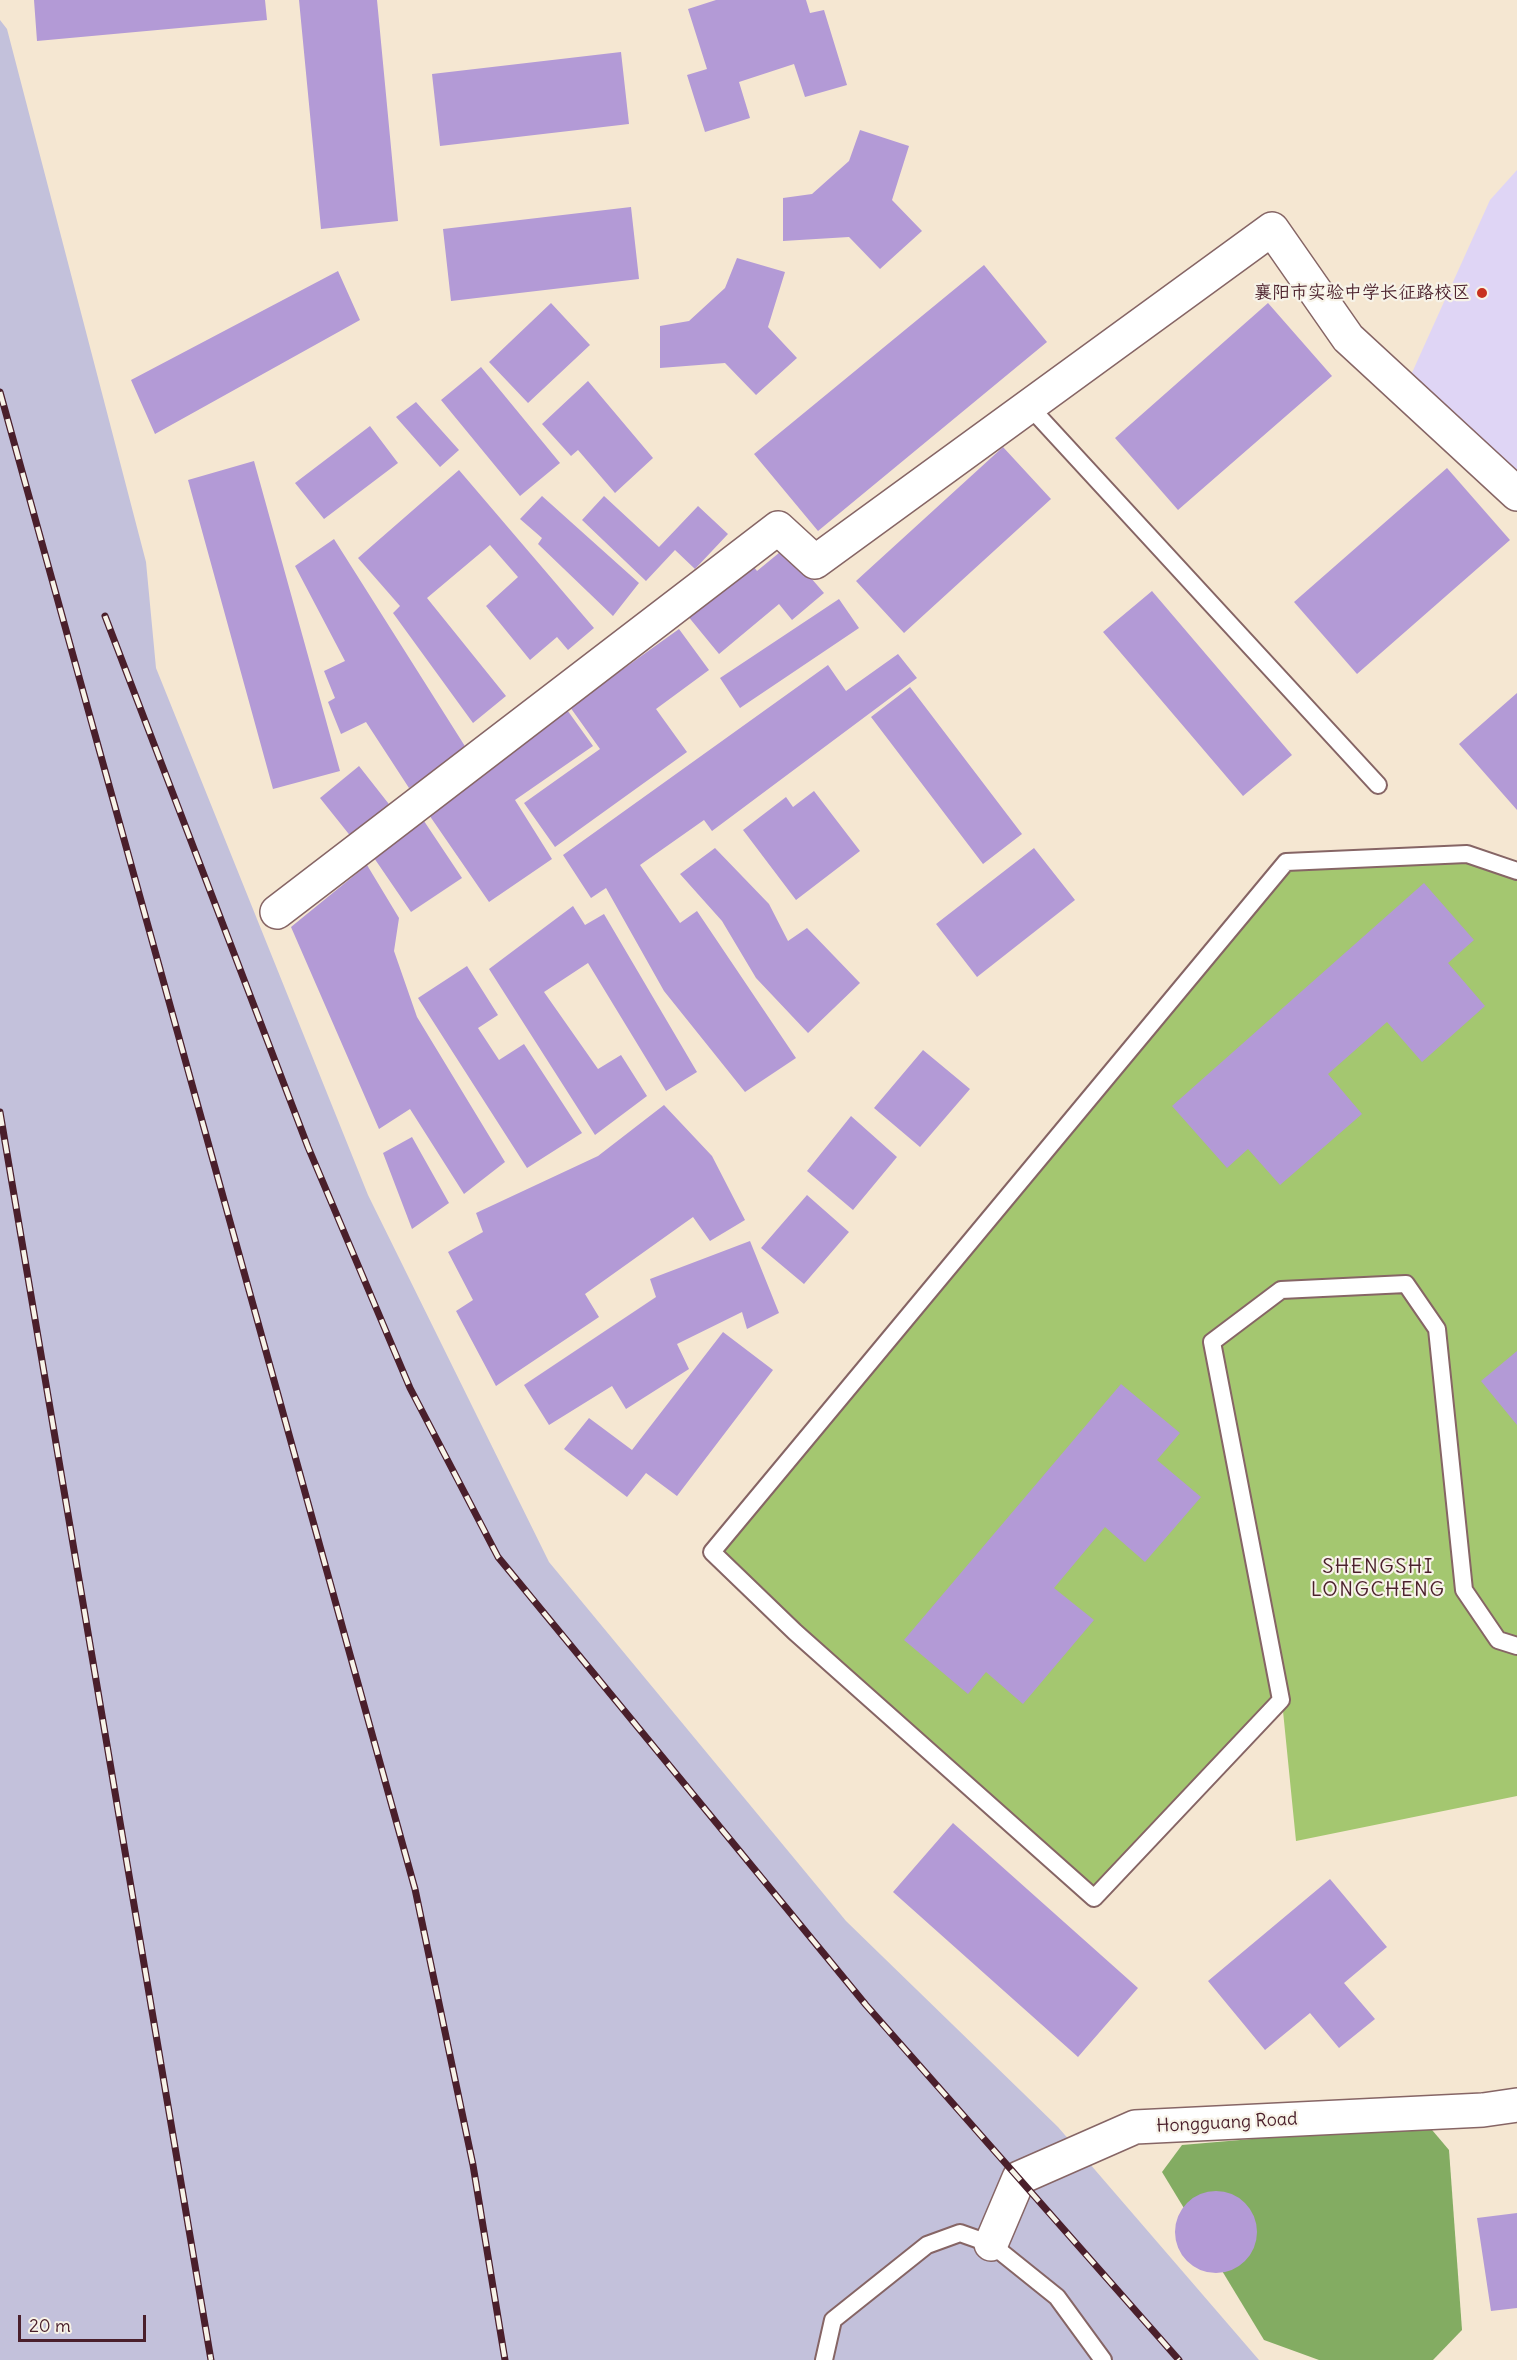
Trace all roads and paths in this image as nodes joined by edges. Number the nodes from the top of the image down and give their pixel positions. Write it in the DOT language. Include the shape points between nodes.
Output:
graph roads {
  1 [pos="1029,406"];
  2 [pos="1517,494"];
  3 [pos="1378,785"];
  4 [pos="1517,872"];
  5 [pos="277,912"];
  6 [pos="1517,1646"];
  7 [pos="1517,2105"];
  8 [pos="991,2244"];
  9 [pos="824,2360"];
  10 [pos="1103,2360"];
  1 -- 2 [label="street" via="1272,229 1348,338"];
  1 -- 3 [label="lane"];
  1 -- 5 [label="street" via="815,562 778,528"];
  4 -- 6 [label="lane" via="1467,854 1286,862 712,1552 795,1632 1094,1898 1281,1700 1212,1342 1281,1290 1406,1284 1437,1329 1464,1590 1498,1640"];
  7 -- 8 [label="street, Hongguang Road" via="1484,2110 1135,2127 1019,2178"];
  8 -- 9 [label="lane" via="960,2233 927,2244 833,2320"];
  8 -- 10 [label="lane" via="1057,2297"];
}
